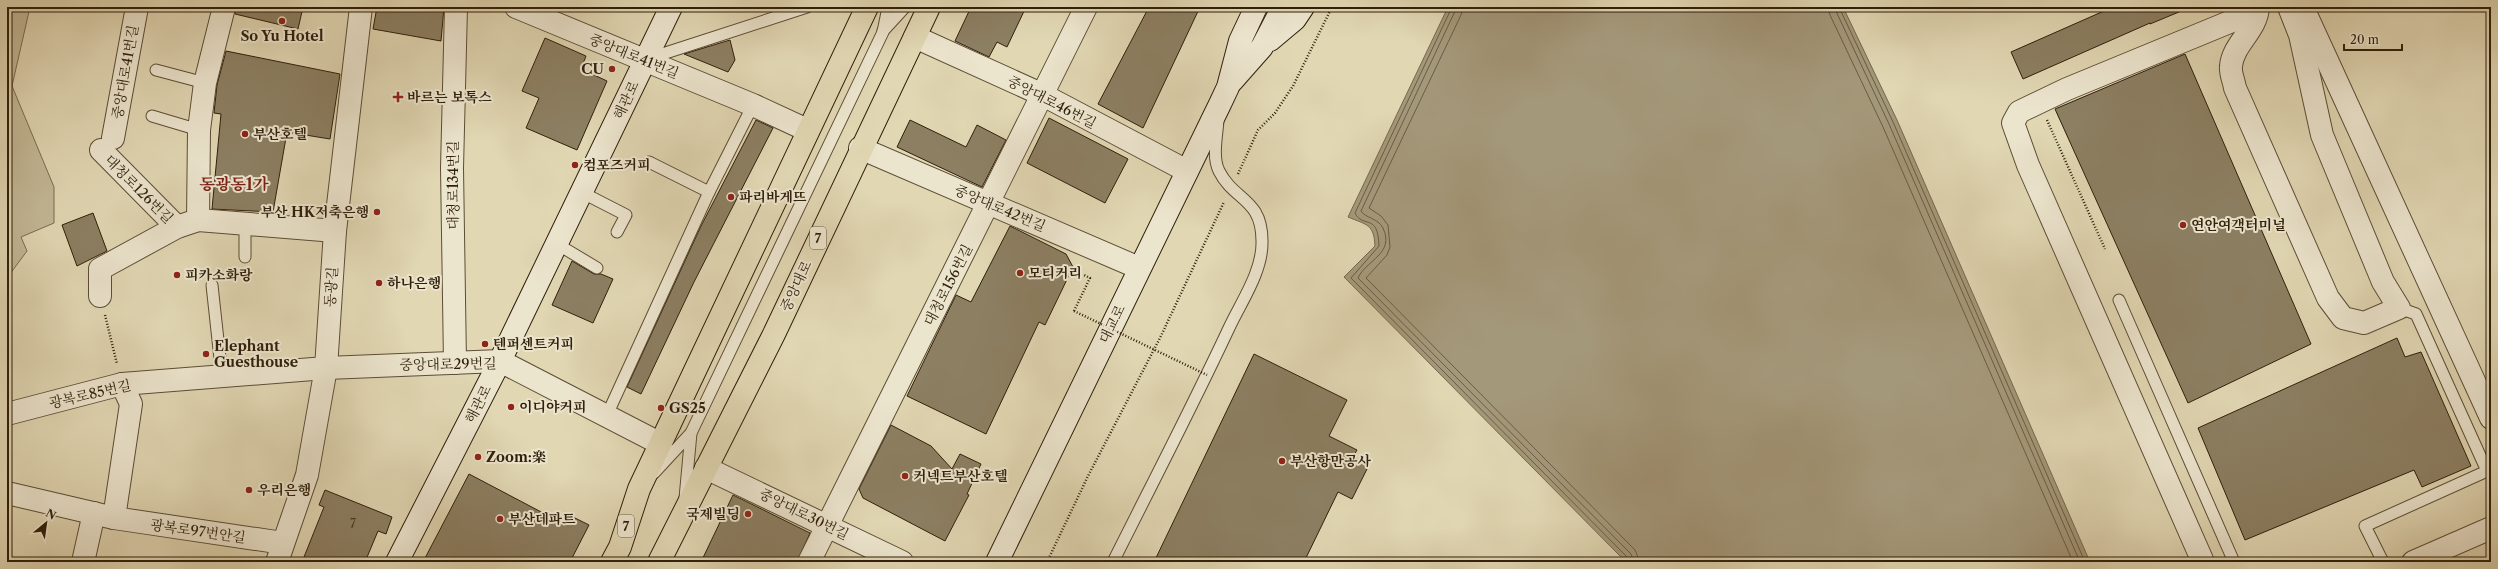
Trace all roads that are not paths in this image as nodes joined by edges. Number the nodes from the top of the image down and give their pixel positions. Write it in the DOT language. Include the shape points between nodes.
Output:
graph roads {
  1 [pos="137,7"];
  2 [pos="224,7"];
  3 [pos="361,7"];
  4 [pos="456,7"];
  5 [pos="516,7"];
  6 [pos="671,7"];
  7 [pos="807,7"];
  8 [pos="867,7"];
  9 [pos="888,7"];
  10 [pos="906,7"];
  11 [pos="929,7"];
  12 [pos="1086,7"];
  13 [pos="1256,7"];
  14 [pos="1283,7"];
  15 [pos="1303,7"];
  16 [pos="2249,7"];
  17 [pos="2258,7"];
  18 [pos="2289,7"];
  19 [pos="2303,7"];
  20 [pos="883,32"];
  21 [pos="915,37"];
  22 [pos="1262,47"];
  23 [pos="644,60"];
  24 [pos="156,70"];
  25 [pos="205,83"];
  26 [pos="1043,95"];
  27 [pos="1224,95"];
  28 [pos="753,105"];
  29 [pos="152,116"];
  30 [pos="199,130"];
  31 [pos="807,130"];
  32 [pos="107,144"];
  33 [pos="860,148"];
  34 [pos="649,162"];
  35 [pos="1187,171"];
  36 [pos="709,192"];
  37 [pos="583,193"];
  38 [pos="989,204"];
  39 [pos="198,220"];
  40 [pos="245,224"];
  41 [pos="177,228"];
  42 [pos="335,231"];
  43 [pos="617,232"];
  44 [pos="558,244"];
  45 [pos="245,257"];
  46 [pos="597,268"];
  47 [pos="1139,268"];
  48 [pos="212,284"];
  49 [pos="100,296"];
  50 [pos="2119,300"];
  51 [pos="2400,308"];
  52 [pos="500,361"];
  53 [pos="455,363"];
  54 [pos="326,368"];
  55 [pos="222,377"];
  56 [pos="122,384"];
  57 [pos="7,414"];
  58 [pos="607,415"];
  59 [pos="2491,418"];
  60 [pos="691,433"];
  61 [pos="661,444"];
  62 [pos="706,468"];
  63 [pos="1033,487"];
  64 [pos="639,489"];
  65 [pos="7,493"];
  66 [pos="683,514"];
  67 [pos="104,516"];
  68 [pos="828,525"];
  69 [pos="2491,528"];
  70 [pos="280,552"];
  71 [pos="83,562"];
  72 [pos="396,562"];
  73 [pos="612,562"];
  74 [pos="659,562"];
  75 [pos="810,562"];
  76 [pos="902,562"];
  77 [pos="997,562"];
  78 [pos="1012,562"];
  79 [pos="1113,562"];
  80 [pos="2203,562"];
  81 [pos="2234,562"];
  82 [pos="2383,562"];
  83 [pos="2413,562"];
  1 -- 32 [label="street, 중앙대로41번길"];
  2 -- 25 [label="street"];
  3 -- 42 [label="street, 동광길"];
  4 -- 53 [label="street, 대청로134번길" via="452,168"];
  5 -- 23 [label="street, 중앙대로41번길"];
  6 -- 23 [label="street, 해관로"];
  7 -- 23 [label="lane"];
  8 -- 31 [label="main road, 7"];
  9 -- 20 [label="lane"];
  10 -- 20 [label="lane"];
  11 -- 21 [label="main road, 중앙대로 / 7"];
  12 -- 26 [label="street, 대청로156번길"];
  13 -- 27 [label="street, 대교로" via="1240,41"];
  14 -- 22 [label="street, 대교로"];
  15 -- 22 [label="street" via="1295,19"];
  16 -- 80 [label="street" via="2232,21 2067,89 2019,112 2013,123 2028,165"];
  17 -- 51 [label="street" via="2253,24 2235,53 2231,67 2235,88 2328,298 2343,318 2364,323"];
  18 -- 51 [label="street" via="2300,35 2322,135 2383,282"];
  19 -- 59 [label="street"];
  20 -- 60 [label="lane"];
  21 -- 26 [label="street, 중앙대로46번길"];
  21 -- 33 [label="main road, 중앙대로 / 7"];
  22 -- 27 [label="street, 대교로"];
  23 -- 28 [label="street, 중앙대로41번길"];
  23 -- 37 [label="street, 해관로"];
  24 -- 25 [label="lane"];
  25 -- 30 [label="street"];
  26 -- 35 [label="street, 중앙대로46번길"];
  26 -- 38 [label="street, 대청로156번길"];
  27 -- 35 [label="street, 대교로"];
  27 -- 79 [label="lane" via="1216,152 1219,171 1231,187 1249,203 1260,221 1262,242 1258,266 1207,375"];
  28 -- 31 [label="street, 중앙대로41번길"];
  28 -- 36 [label="lane"];
  29 -- 30 [label="lane"];
  30 -- 39 [label="street"];
  31 -- 61 [label="main road, 7"];
  32 -- 41 [label="street, 대청로126번길"];
  33 -- 38 [label="street, 중앙대로42번길"];
  33 -- 62 [label="main road, 중앙대로 / 7" via="774,334"];
  34 -- 36 [label="lane"];
  35 -- 47 [label="street, 대교로"];
  36 -- 58 [label="lane"];
  37 -- 43 [label="lane" via="626,215"];
  37 -- 44 [label="street, 해관로"];
  38 -- 47 [label="street, 중앙대로42번길"];
  38 -- 68 [label="street, 대청로156번길"];
  39 -- 40 [label="street"];
  39 -- 41 [label="street, 대청로126번길"];
  40 -- 42 [label="street"];
  40 -- 45 [label="lane"];
  41 -- 49 [label="street, 대청로126번길" via="100,269"];
  42 -- 54 [label="street, 동광길"];
  44 -- 46 [label="lane"];
  44 -- 52 [label="street, 해관로"];
  47 -- 63 [label="street, 대교로"];
  48 -- 55 [label="lane"];
  50 -- 81 [label="lane"];
  51 -- 82 [label="lane" via="2416,314 2488,470 2365,526"];
  52 -- 53 [label="street, 중앙대로29번길"];
  52 -- 58 [label="street, 중앙대로29번길"];
  52 -- 72 [label="street, 해관로"];
  53 -- 54 [label="street, 중앙대로29번길"];
  54 -- 55 [label="street, 광복로85번길"];
  54 -- 70 [label="street, 동광길" via="306,475"];
  55 -- 56 [label="street, 광복로85번길"];
  56 -- 57 [label="street, 광복로85번길"];
  56 -- 67 [label="street" via="131,404"];
  58 -- 61 [label="street, 중앙대로29번길"];
  60 -- 64 [label="lane"];
  60 -- 66 [label="lane"];
  61 -- 64 [label="main road, 7"];
  62 -- 66 [label="main road, 중앙대로 / 7"];
  62 -- 68 [label="street, 중앙대로30번길"];
  63 -- 77 [label="street, 대교로"];
  63 -- 78 [label="street"];
  64 -- 73 [label="main road, 7" via="620,547"];
  65 -- 67 [label="street, 광복로97번안길"];
  66 -- 74 [label="main road, 중앙대로 / 7"];
  67 -- 70 [label="street, 광복로97번안길"];
  67 -- 71 [label="street"];
  68 -- 75 [label="street, 대청로156번길"];
  68 -- 76 [label="street, 중앙대로30번길"];
  69 -- 83 [label="street"];
}
